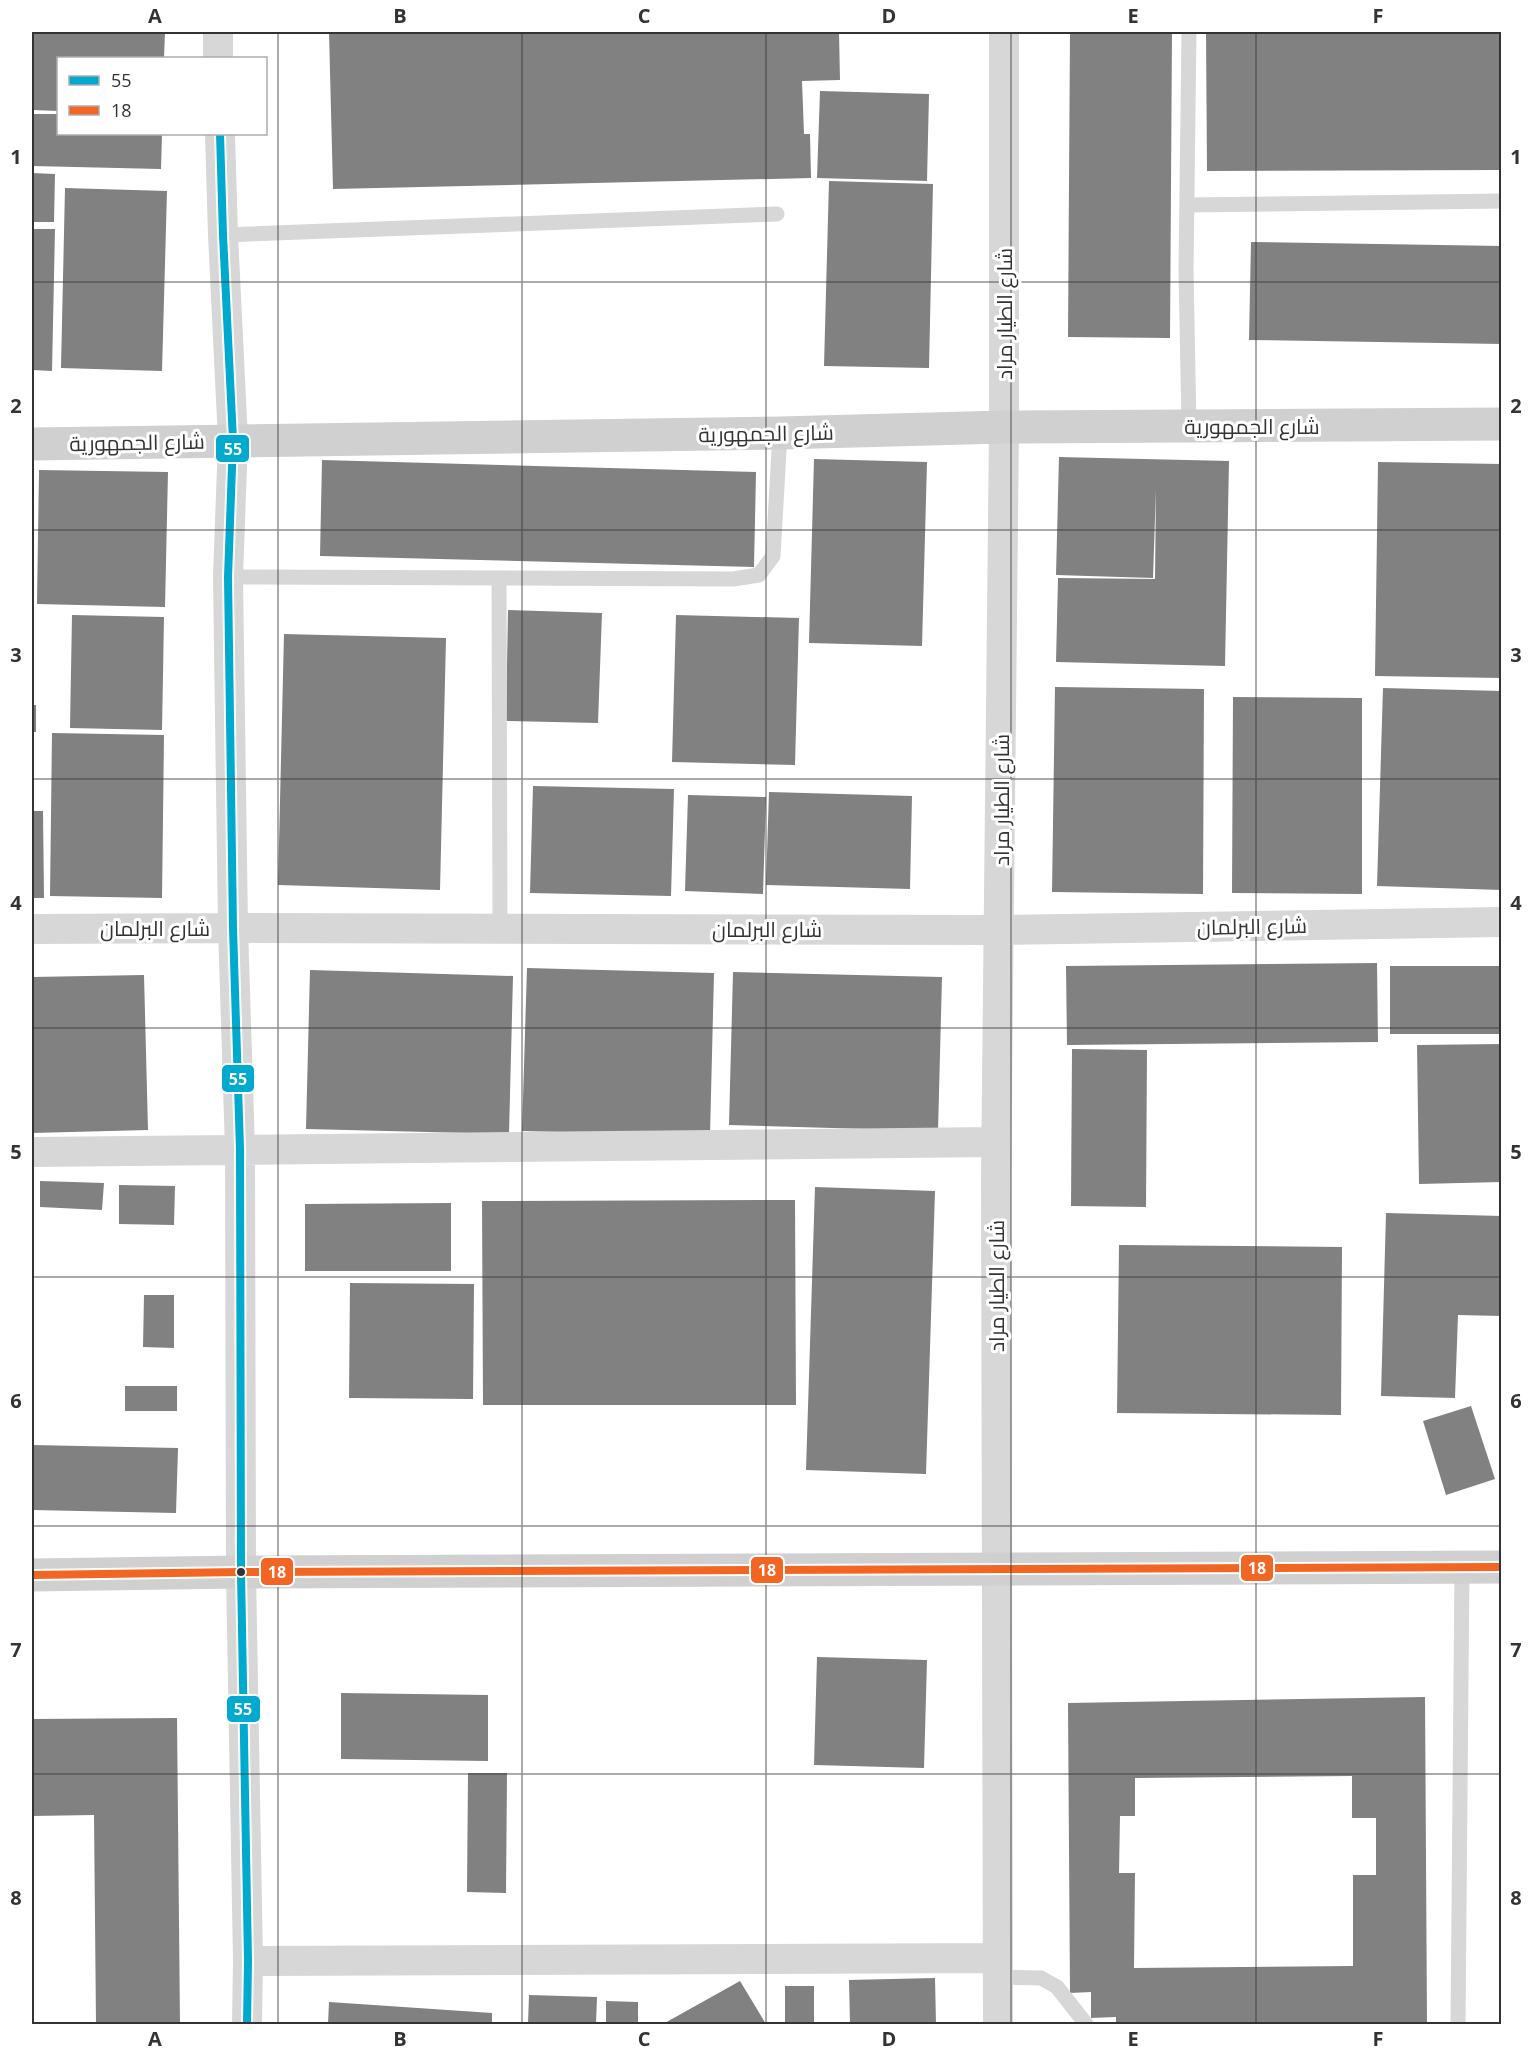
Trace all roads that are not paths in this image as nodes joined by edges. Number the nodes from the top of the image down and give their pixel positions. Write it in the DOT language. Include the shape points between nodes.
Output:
graph roads {
  1 [pos="218,32"];
  2 [pos="1004,32"];
  3 [pos="1189,32"];
  4 [pos="218,57"];
  5 [pos="220,135"];
  6 [pos="1502,201"];
  7 [pos="1187,204"];
  8 [pos="777,214"];
  9 [pos="223,235"];
  10 [pos="1502,424"];
  11 [pos="1189,426"];
  12 [pos="1004,427"];
  13 [pos="780,433"];
  14 [pos="233,440"];
  15 [pos="32,444"];
  16 [pos="228,578"];
  17 [pos="499,578"];
  18 [pos="1502,922"];
  19 [pos="233,928"];
  20 [pos="500,928"];
  21 [pos="32,929"];
  22 [pos="1000,930"];
  23 [pos="996,1142"];
  24 [pos="240,1149"];
  25 [pos="32,1152"];
  26 [pos="1502,1567"];
  27 [pos="1462,1568"];
  28 [pos="996,1569"];
  29 [pos="241,1572"];
  30 [pos="32,1575"];
  31 [pos="248,1961"];
  32 [pos="998,1968"];
  33 [pos="247,2025"];
  34 [pos="998,2025"];
  35 [pos="1086,2025"];
  36 [pos="1458,2025"];
  1 -- 4 [label="street"];
  2 -- 12 [label="street, شارع الطيار مراد"];
  3 -- 7 [label="lane"];
  5 -- 9 [label="street"];
  6 -- 7 [label="lane"];
  7 -- 11 [label="lane"];
  8 -- 9 [label="lane"];
  9 -- 14 [label="street"];
  10 -- 11 [label="main road, شارع الجمهورية"];
  11 -- 12 [label="main road, شارع الجمهورية"];
  12 -- 13 [label="main road, شارع الجمهورية"];
  12 -- 22 [label="street, شارع الطيار مراد"];
  13 -- 14 [label="main road, شارع الجمهورية"];
  13 -- 17 [label="lane" via="773,556 759,575 733,579"];
  14 -- 15 [label="main road, شارع الجمهورية"];
  14 -- 16 [label="street"];
  16 -- 17 [label="lane"];
  16 -- 19 [label="street"];
  17 -- 20 [label="lane"];
  18 -- 22 [label="street, شارع البرلمان"];
  19 -- 20 [label="street, شارع البرلمان"];
  19 -- 21 [label="street, شارع البرلمان"];
  19 -- 24 [label="street"];
  20 -- 22 [label="street, شارع البرلمان"];
  22 -- 23 [label="street, شارع الطيار مراد"];
  23 -- 24 [label="street"];
  23 -- 28 [label="street, شارع الطيار مراد"];
  24 -- 25 [label="street"];
  24 -- 29 [label="street"];
  26 -- 27 [label="main road"];
  27 -- 28 [label="main road"];
  27 -- 36 [label="lane"];
  28 -- 29 [label="main road"];
  28 -- 32 [label="street, شارع الطيار مراد"];
  29 -- 30 [label="main road"];
  29 -- 31 [label="street"];
  31 -- 32 [label="street"];
  31 -- 33 [label="street"];
  32 -- 34 [label="street, شارع الطيار مراد"];
  32 -- 35 [label="lane" via="1041,1978 1058,1987"];
}
